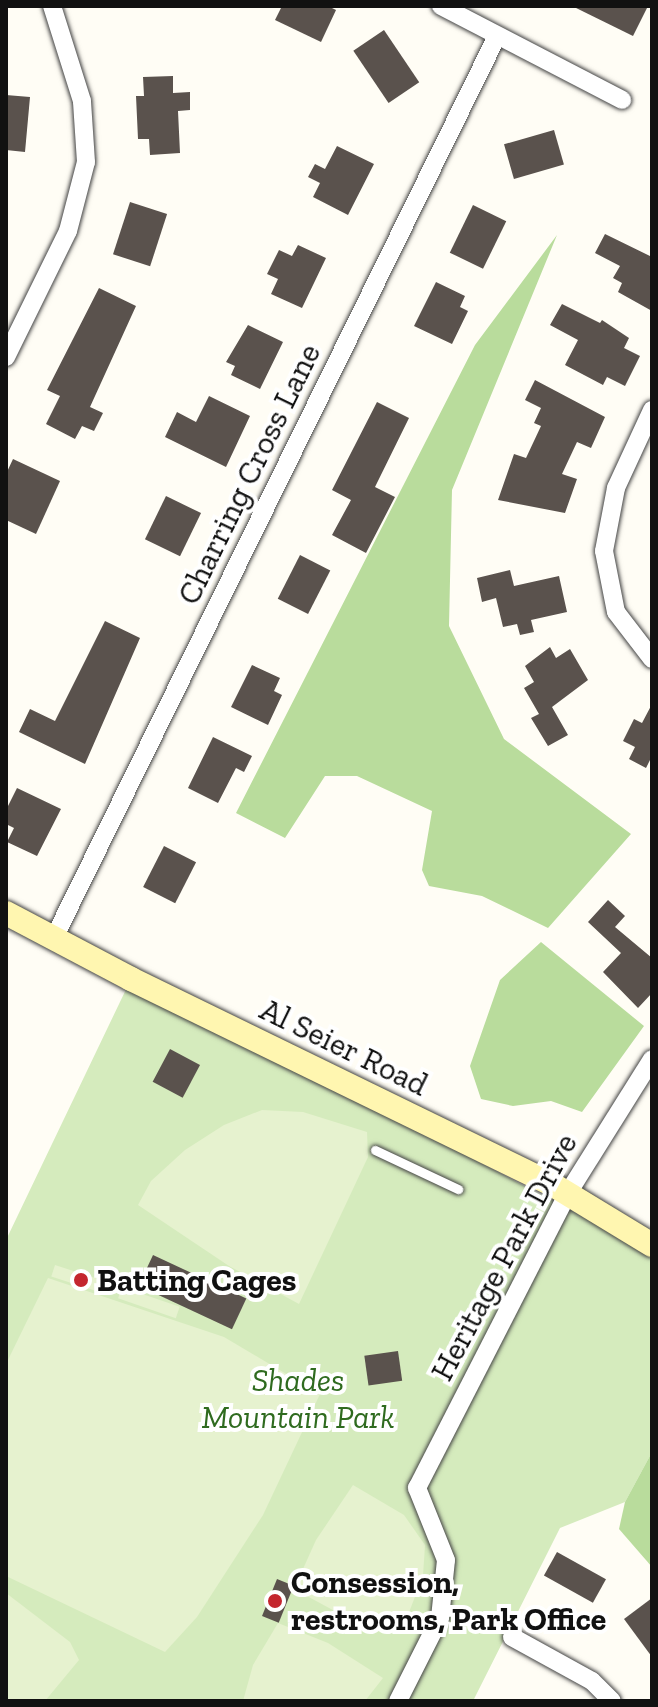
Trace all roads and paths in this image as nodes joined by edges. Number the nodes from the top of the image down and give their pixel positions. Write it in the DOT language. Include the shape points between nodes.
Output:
graph roads {
  1 [pos="52,6"];
  2 [pos="441,6"];
  3 [pos="497,36"];
  4 [pos="622,100"];
  5 [pos="6,357"];
  6 [pos="652,410"];
  7 [pos="652,659"];
  8 [pos="6,913"];
  9 [pos="54,938"];
  10 [pos="652,1059"];
  11 [pos="375,1150"];
  12 [pos="458,1189"];
  13 [pos="568,1193"];
  14 [pos="652,1245"];
  15 [pos="512,1637"];
  16 [pos="398,1701"];
  17 [pos="612,1701"];
  1 -- 5 [label="street" via="82,101 86,162 68,231"];
  2 -- 3 [label="street"];
  3 -- 4 [label="street"];
  3 -- 9 [label="street, Charring Cross Lane"];
  6 -- 7 [label="street" via="616,488 604,551 616,612"];
  8 -- 9 [label="street, Al Seier Road"];
  9 -- 13 [label="street, Al Seier Road"];
  10 -- 13 [label="street, Heritage Park Drive"];
  11 -- 12 [label="lane"];
  13 -- 14 [label="street, Al Seier Road"];
  13 -- 16 [label="street, Heritage Park Drive" via="417,1488 446,1560 440,1618"];
  15 -- 17 [label="street" via="592,1681"];
}
